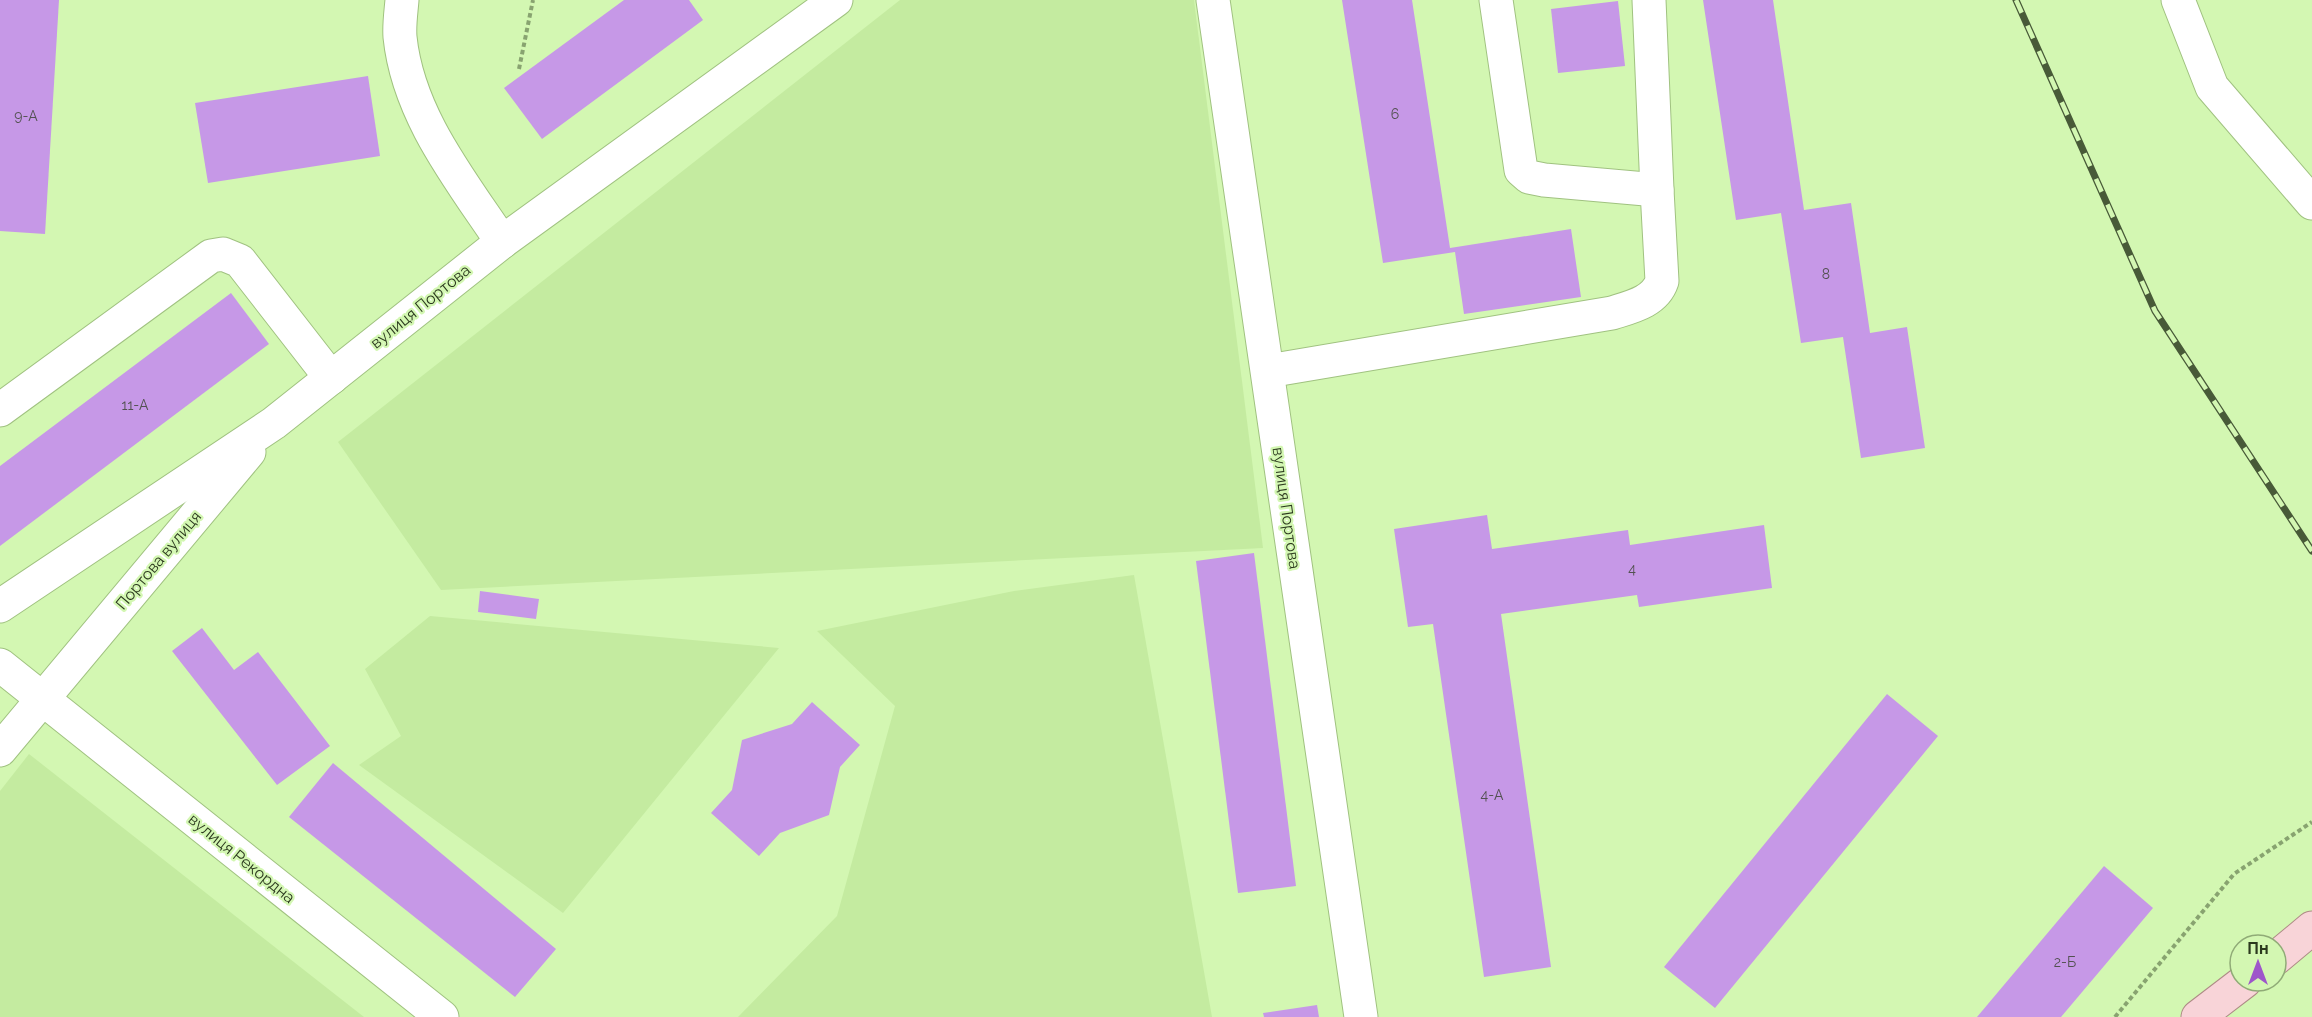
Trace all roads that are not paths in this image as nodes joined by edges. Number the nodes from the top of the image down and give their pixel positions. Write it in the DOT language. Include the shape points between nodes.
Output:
graph roads {
  1 [pos="402,0"];
  2 [pos="836,0"];
  3 [pos="1213,0"];
  4 [pos="1496,0"];
  5 [pos="1649,0"];
  6 [pos="2178,0"];
  7 [pos="1657,190"];
  8 [pos="2312,203"];
  9 [pos="502,242"];
  10 [pos="1268,371"];
  11 [pos="331,378"];
  12 [pos="0,410"];
  13 [pos="274,423"];
  14 [pos="0,606"];
  15 [pos="0,666"];
  16 [pos="42,698"];
  17 [pos="0,750"];
  18 [pos="2312,928"];
  19 [pos="2288,948"];
  20 [pos="2229,993"];
  21 [pos="442,1017"];
  22 [pos="1361,1017"];
  23 [pos="2198,1017"];
  1 -- 9 [label="street" via="400,35 405,70 432,137"];
  2 -- 9 [label="street, вулиця Портова"];
  3 -- 10 [label="street, вулиця Портова"];
  4 -- 7 [label="street" via="1524,174 1544,180"];
  5 -- 7 [label="street"];
  6 -- 8 [label="street" via="2212,87"];
  7 -- 10 [label="street" via="1662,281 1659,291 1637,305 1612,313"];
  9 -- 11 [label="street, вулиця Портова"];
  10 -- 22 [label="street, вулиця Портова"];
  11 -- 12 [label="street" via="240,261 223,254 211,256"];
  11 -- 13 [label="street, вулиця Портова"];
  13 -- 14 [label="street, вулиця Портова"];
  13 -- 16 [label="street, Портова вулиця"];
  15 -- 16 [label="street"];
  16 -- 17 [label="street, Портова вулиця"];
  16 -- 21 [label="street, вулиця Рекордна"];
  18 -- 19 [label="main road"];
  20 -- 23 [label="main road"];
}
